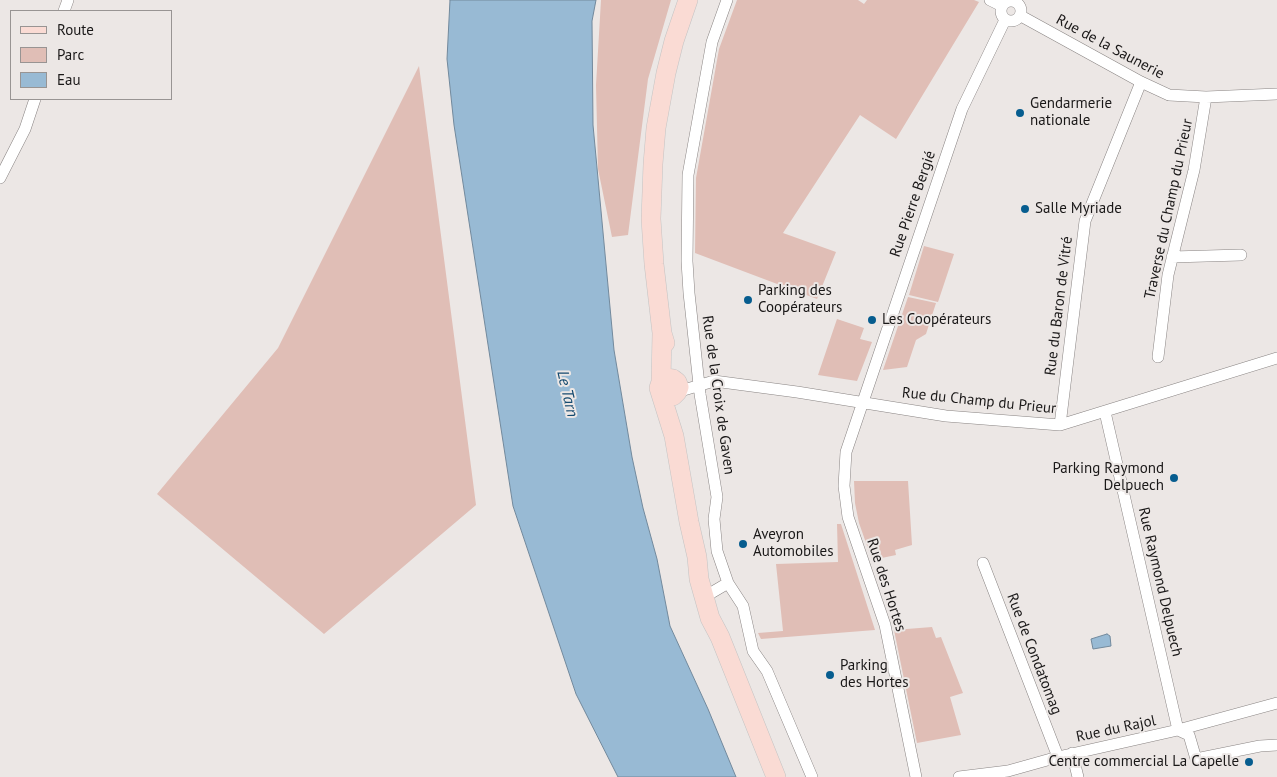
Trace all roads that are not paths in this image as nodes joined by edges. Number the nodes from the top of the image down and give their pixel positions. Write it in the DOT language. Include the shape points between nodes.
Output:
graph roads {
  1 [pos="688,0"];
  2 [pos="727,0"];
  3 [pos="990,0"];
  4 [pos="1017,1"];
  5 [pos="1002,6"];
  6 [pos="1021,16"];
  7 [pos="1005,20"];
  8 [pos="1141,82"];
  9 [pos="1277,94"];
  10 [pos="1206,98"];
  11 [pos="35,100"];
  12 [pos="0,178"];
  13 [pos="1241,255"];
  14 [pos="1172,257"];
  15 [pos="1158,357"];
  16 [pos="1277,358"];
  17 [pos="700,384"];
  18 [pos="670,387"];
  19 [pos="862,402"];
  20 [pos="1105,412"];
  21 [pos="1060,425"];
  22 [pos="697,557"];
  23 [pos="983,563"];
  24 [pos="728,583"];
  25 [pos="711,593"];
  26 [pos="720,637"];
  27 [pos="1277,703"];
  28 [pos="1178,730"];
  29 [pos="763,742"];
  30 [pos="1277,745"];
  31 [pos="1072,754"];
  32 [pos="1058,757"];
  33 [pos="776,777"];
  34 [pos="782,777"];
  35 [pos="812,777"];
  36 [pos="916,777"];
  37 [pos="959,777"];
  38 [pos="1078,777"];
  1 -- 18 [label="main road" via="666,73 653,164 653,250 662,332 670,361"];
  2 -- 17 [label="street, Rue de la Croix de Gaven" via="712,42 688,175 688,269"];
  3 -- 5 [label="street"];
  4 -- 5 [label="street" via="1009,1"];
  4 -- 6 [label="street"];
  5 -- 7 [label="street"];
  6 -- 7 [label="street" via="1016,21"];
  6 -- 8 [label="street, Rue de la Saunerie"];
  7 -- 19 [label="street, Rue Pierre Bergié" via="962,109"];
  8 -- 10 [label="street, Rue de la Saunerie" via="1169,95"];
  8 -- 21 [label="street, Rue du Baron de Vitré" via="1084,221"];
  9 -- 10 [label="street, Rue de la Saunerie"];
  10 -- 14 [label="street, Traverse du Champ du Prieur" via="1194,170"];
  11 -- 12 [label="street" via="25,129"];
  13 -- 14 [label="street"];
  14 -- 15 [label="street, Traverse du Champ du Prieur"];
  16 -- 20 [label="street, Rue du Champ du Prieur"];
  17 -- 18 [label="street, Rue du Champ du Prieur"];
  17 -- 19 [label="street, Rue du Champ du Prieur" via="714,381"];
  17 -- 24 [label="street, Rue de la Croix de Gaven" via="717,497 714,519 717,551"];
  18 -- 22 [label="main road" via="674,436"];
  19 -- 21 [label="street, Rue du Champ du Prieur" via="946,416"];
  19 -- 36 [label="street, Rue des Hortes" via="846,452 844,486 848,518 884,625"];
  20 -- 21 [label="street, Rue du Champ du Prieur"];
  20 -- 28 [label="street, Rue Raymond Delpuech"];
  22 -- 25 [label="main road"];
  22 -- 26 [label="main road" via="699,579 710,618"];
  23 -- 32 [label="street, Rue de Condatomag"];
  24 -- 25 [label="street"];
  24 -- 35 [label="street, Rue de la Croix de Gaven" via="743,606 753,651 766,671"];
  25 -- 26 [label="main road"];
  26 -- 29 [label="main road"];
  27 -- 28 [label="street, Rue du Rajol"];
  28 -- 30 [label="street" via="1189,735 1196,759"];
  28 -- 31 [label="street, Rue du Rajol"];
  29 -- 33 [label="main road"];
  29 -- 34 [label="main road"];
  31 -- 32 [label="street, Rue du Rajol"];
  31 -- 38 [label="street"];
  32 -- 37 [label="street, Rue du Rajol" via="1008,771"];
}
